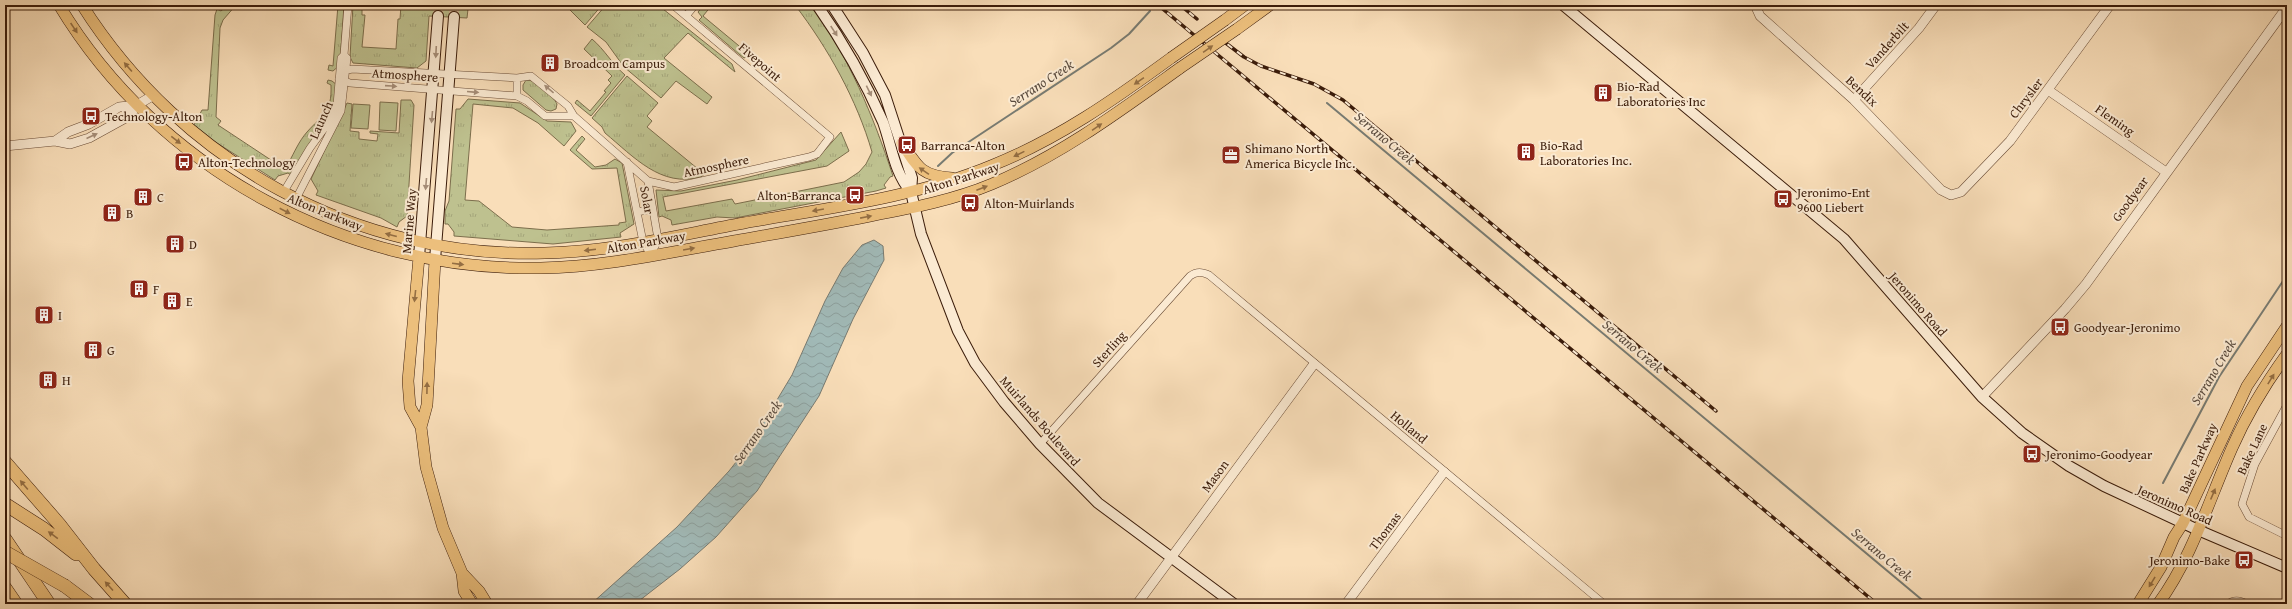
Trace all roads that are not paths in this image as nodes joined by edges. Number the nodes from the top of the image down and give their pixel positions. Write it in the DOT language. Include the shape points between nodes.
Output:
graph roads {
  1 [pos="59,5"];
  2 [pos="82,5"];
  3 [pos="348,5"];
  4 [pos="674,5"];
  5 [pos="695,5"];
  6 [pos="817,5"];
  7 [pos="832,5"];
  8 [pos="1245,5"];
  9 [pos="1270,5"];
  10 [pos="1563,5"];
  11 [pos="1936,5"];
  12 [pos="2110,5"];
  13 [pos="1755,6"];
  14 [pos="2287,7"];
  15 [pos="438,16"];
  16 [pos="686,16"];
  17 [pos="454,17"];
  18 [pos="343,71"];
  19 [pos="435,74"];
  20 [pos="450,75"];
  21 [pos="516,78"];
  22 [pos="342,80"];
  23 [pos="434,89"];
  24 [pos="448,90"];
  25 [pos="2048,90"];
  26 [pos="154,96"];
  27 [pos="517,96"];
  28 [pos="1854,100"];
  29 [pos="137,105"];
  30 [pos="574,116"];
  31 [pos="830,138"];
  32 [pos="902,144"];
  33 [pos="5,146"];
  34 [pos="627,162"];
  35 [pos="302,165"];
  36 [pos="311,169"];
  37 [pos="2166,172"];
  38 [pos="959,178"];
  39 [pos="648,181"];
  40 [pos="911,192"];
  41 [pos="283,193"];
  42 [pos="1951,195"];
  43 [pos="296,200"];
  44 [pos="915,207"];
  45 [pos="652,209"];
  46 [pos="637,212"];
  47 [pos="658,239"];
  48 [pos="643,242"];
  49 [pos="421,243"];
  50 [pos="436,245"];
  51 [pos="651,255"];
  52 [pos="419,257"];
  53 [pos="436,260"];
  54 [pos="1198,272"];
  55 [pos="2287,326"];
  56 [pos="2287,354"];
  57 [pos="1314,364"];
  58 [pos="1982,397"];
  59 [pos="2287,405"];
  60 [pos="421,426"];
  61 [pos="1040,444"];
  62 [pos="5,462"];
  63 [pos="1444,472"];
  64 [pos="5,504"];
  65 [pos="2183,523"];
  66 [pos="2198,530"];
  67 [pos="2287,536"];
  68 [pos="5,539"];
  69 [pos="5,552"];
  70 [pos="1172,558"];
  71 [pos="2287,568"];
  72 [pos="25,569"];
  73 [pos="94,569"];
  74 [pos="462,573"];
  75 [pos="5,588"];
  76 [pos="5,596"];
  77 [pos="2230,602"];
  78 [pos="15,604"];
  79 [pos="40,604"];
  80 [pos="49,604"];
  81 [pos="89,604"];
  82 [pos="125,604"];
  83 [pos="472,604"];
  84 [pos="487,604"];
  85 [pos="1137,604"];
  86 [pos="1234,604"];
  87 [pos="1346,604"];
  88 [pos="1604,604"];
  89 [pos="2138,604"];
  90 [pos="2158,604"];
  91 [pos="2247,604"];
  1 -- 29 [label="main road, Alton Parkway, one-way" via="98,61"];
  26 -- 2 [label="main road, Alton Parkway, one-way" via="112,48"];
  3 -- 18 [label="street, Launch" via="344,55 341,58"];
  4 -- 16 [label="street, Fivepoint"];
  5 -- 16 [label="street"];
  6 -- 40 [label="main road, one-way" via="860,73 883,124 900,180"];
  7 -- 32 [label="main road" via="864,53 885,95"];
  8 -- 38 [label="main road, Alton Parkway, one-way, bridge" via="1071,127 1006,160"];
  44 -- 9 [label="main road, Alton Parkway, one-way, bridge" via="976,190 1031,166 1092,130"];
  10 -- 58 [label="main road, Jeronimo Road" via="1844,239"];
  11 -- 28 [label="street, Vanderbilt" via="1919,28"];
  12 -- 25 [label="street, Chrysler"];
  13 -- 28 [label="street, Bendix" via="1760,16"];
  14 -- 37 [label="street, Goodyear"];
  15 -- 19 [label="main road, Marine Way, one-way"];
  16 -- 31 [label="street, Fivepoint"];
  17 -- 20 [label="main road, Marine Way"];
  18 -- 19 [label="street, Atmosphere" via="352,69"];
  18 -- 22 [label="street, Launch"];
  19 -- 20 [label="street, Atmosphere"];
  19 -- 23 [label="main road, Marine Way"];
  20 -- 21 [label="street, Atmosphere"];
  20 -- 24 [label="main road, Marine Way"];
  21 -- 27 [label="street"];
  30 -- 21 [label="street, Atmosphere, one-way" via="568,106 537,79 531,76"];
  22 -- 23 [label="street, Atmosphere, one-way" via="350,83"];
  22 -- 35 [label="street, Launch" via="332,118 310,148"];
  22 -- 36 [label="street, Launch" via="341,111"];
  23 -- 24 [label="street, Atmosphere"];
  23 -- 49 [label="main road, Marine Way, one-way"];
  24 -- 27 [label="street, Atmosphere, one-way"];
  24 -- 50 [label="main road, Marine Way"];
  25 -- 37 [label="street, Fleming"];
  25 -- 42 [label="street, Chrysler" via="2010,141 1961,192"];
  26 -- 29 [label="street"];
  26 -- 41 [label="main road, Alton Parkway" via="217,152"];
  27 -- 30 [label="street, Atmosphere" via="545,116"];
  28 -- 42 [label="street, Bendix" via="1942,190"];
  29 -- 33 [label="street" via="129,116 89,138 70,144 55,141"];
  29 -- 52 [label="main road, Alton Parkway, one-way" via="159,127 196,156 274,205 341,235"];
  30 -- 34 [label="street, Atmosphere"];
  31 -- 39 [label="street, Atmosphere" via="817,154 771,167 674,187"];
  38 -- 32 [label="main road, one-way" via="926,174 917,166"];
  32 -- 40 [label="main road" via="912,178"];
  34 -- 39 [label="street, Atmosphere"];
  34 -- 46 [label="street, Solar"];
  35 -- 36 [label="street"];
  35 -- 41 [label="street, Launch"];
  36 -- 43 [label="street, Launch"];
  37 -- 58 [label="street, Goodyear" via="2075,297"];
  38 -- 40 [label="main road, Alton Parkway"];
  39 -- 45 [label="street, Solar"];
  40 -- 44 [label="main road, Muirlands Boulevard"];
  40 -- 47 [label="main road, Alton Parkway, one-way"];
  41 -- 43 [label="main road, Alton Parkway"];
  49 -- 43 [label="main road, Alton Parkway, one-way" via="354,224"];
  51 -- 44 [label="main road, Alton Parkway, one-way"];
  44 -- 61 [label="main road, Muirlands Boulevard" via="934,273 975,363"];
  45 -- 46 [label="street"];
  45 -- 47 [label="street, Solar"];
  46 -- 48 [label="street, Solar"];
  47 -- 48 [label="main road, Alton Parkway"];
  47 -- 51 [label="street"];
  48 -- 50 [label="main road, Alton Parkway, one-way" via="585,251 530,254 484,252"];
  48 -- 51 [label="street"];
  49 -- 50 [label="main road, Alton Parkway"];
  49 -- 52 [label="main road, Marine Way"];
  50 -- 53 [label="main road, Marine Way"];
  53 -- 51 [label="main road, Alton Parkway, one-way" via="497,268 542,268 585,266"];
  52 -- 53 [label="main road, Alton Parkway"];
  52 -- 60 [label="main road, Marine Way, one-way" via="408,381 410,407"];
  60 -- 53 [label="main road, Marine Way, one-way" via="427,405"];
  54 -- 57 [label="street, Holland" via="1209,275"];
  54 -- 61 [label="street, Sterling" via="1190,276"];
  55 -- 65 [label="main road, Bake Parkway" via="2247,386"];
  66 -- 56 [label="main road, Bake Parkway, one-way" via="2232,447 2261,394"];
  57 -- 63 [label="street, Holland"];
  57 -- 70 [label="street, Mason"];
  58 -- 65 [label="main road, Jeronimo Road" via="2022,433 2080,473"];
  59 -- 67 [label="street, Bake Lane" via="2255,464 2242,504 2249,517"];
  60 -- 74 [label="main road, Marine Way" via="426,467 434,497 443,528"];
  61 -- 70 [label="main road, Muirlands Boulevard" via="1098,503"];
  73 -- 62 [label="highway, one-way"];
  63 -- 87 [label="street, Thomas"];
  63 -- 88 [label="street, Holland"];
  73 -- 64 [label="highway, one-way" via="64,544"];
  65 -- 66 [label="main road, Jeronimo Road"];
  65 -- 89 [label="main road, Bake Parkway, one-way" via="2174,537 2162,567"];
  66 -- 71 [label="main road, Jeronimo Road"];
  66 -- 90 [label="main road, Bake Parkway"];
  68 -- 72 [label="highway"];
  69 -- 81 [label="highway, bridge" via="65,586"];
  70 -- 85 [label="street, Mason"];
  70 -- 86 [label="main road, Muirlands Boulevard"];
  72 -- 79 [label="highway" via="26,584"];
  72 -- 80 [label="highway"];
  82 -- 73 [label="highway, one-way"];
  74 -- 83 [label="main road, Marine Way" via="464,591"];
  74 -- 84 [label="main road, Marine Way" via="479,590"];
  75 -- 78 [label="highway"];
  76 -- 78 [label="highway"];
  77 -- 91 [label="street"];
}
